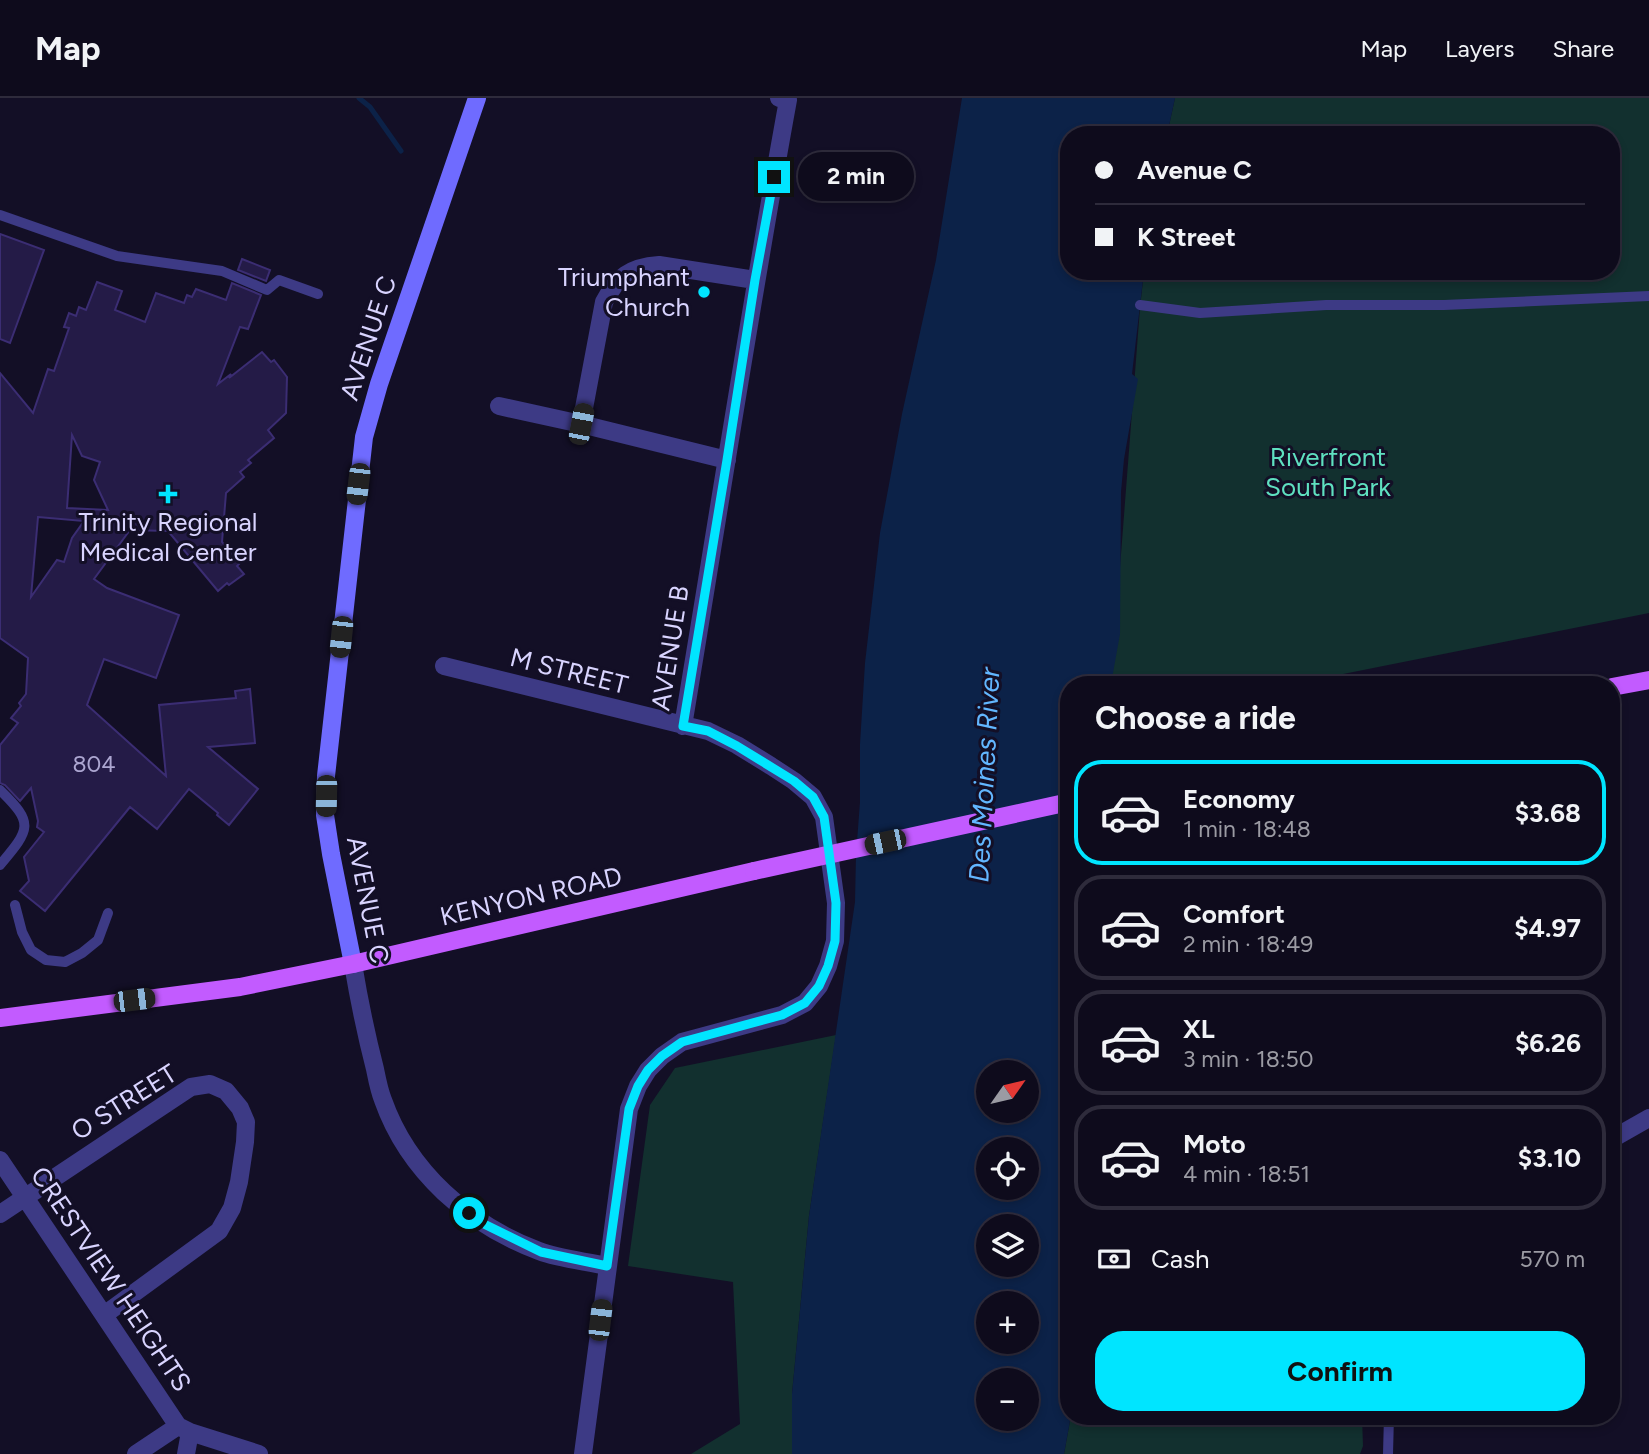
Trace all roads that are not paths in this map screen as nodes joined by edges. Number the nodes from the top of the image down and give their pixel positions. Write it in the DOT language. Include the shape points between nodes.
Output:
graph roads {
  1 [pos="477,98"];
  2 [pos="779,98"];
  3 [pos="0,215"];
  4 [pos="755,280"];
  5 [pos="318,294"];
  6 [pos="1649,296"];
  7 [pos="1140,305"];
  8 [pos="499,406"];
  9 [pos="581,424"];
  10 [pos="727,460"];
  11 [pos="444,666"];
  12 [pos="1649,680"];
  13 [pos="1620,686"];
  14 [pos="683,726"];
  15 [pos="0,790"];
  16 [pos="1060,804"];
  17 [pos="0,865"];
  18 [pos="15,905"];
  19 [pos="108,913"];
  20 [pos="353,964"];
  21 [pos="0,1018"];
  22 [pos="1649,1118"];
  23 [pos="1620,1134"];
  24 [pos="0,1160"];
  25 [pos="25,1198"];
  26 [pos="0,1214"];
  27 [pos="607,1266"];
  28 [pos="104,1315"];
  29 [pos="1389,1425"];
  30 [pos="184,1429"];
  31 [pos="136,1454"];
  32 [pos="186,1454"];
  33 [pos="259,1454"];
  34 [pos="583,1454"];
  35 [pos="1388,1454"];
  1 -- 20 [label="street, AVENUE C" via="364,437 325,815"];
  2 -- 4 [label="street, AVENUE B" via="788,100"];
  3 -- 5 [label="lane" via="117,256 222,271 267,290 278,280"];
  4 -- 9 [label="street" via="659,265 643,266 614,284 604,302"];
  4 -- 10 [label="street, AVENUE B"];
  6 -- 7 [label="lane" via="1200,313"];
  8 -- 9 [label="street"];
  9 -- 10 [label="street"];
  10 -- 14 [label="street, AVENUE B"];
  11 -- 14 [label="street, M STREET"];
  12 -- 13 [label="main road"];
  14 -- 27 [label="street, AVENUE B" via="708,731 737,746 813,797 824,817 836,903 835,941 819,986 805,1003 782,1015 682,1042 648,1070 629,1109"];
  15 -- 17 [label="lane" via="19,808 25,822 23,835"];
  16 -- 20 [label="main road, KENYON ROAD, bridge"];
  18 -- 19 [label="lane" via="31,950 46,960 65,962 98,940"];
  20 -- 21 [label="main road, KENYON ROAD" via="240,987"];
  20 -- 27 [label="street, AVENUE C" via="382,1099 400,1138 425,1173 484,1224 541,1252"];
  22 -- 23 [label="street"];
  24 -- 25 [label="street, CRESTVIEW HEIGHTS"];
  25 -- 26 [label="street, O STREET"];
  25 -- 28 [label="street, CRESTVIEW HEIGHTS"];
  25 -- 28 [label="street, O STREET" via="191,1087 210,1084 226,1091 240,1108 246,1122 239,1182 219,1231"];
  27 -- 34 [label="street, AVENUE B"];
  28 -- 30 [label="street, CRESTVIEW HEIGHTS"];
  29 -- 35 [label="lane"];
  30 -- 31 [label="street"];
  30 -- 32 [label="street"];
  30 -- 33 [label="street"];
}
